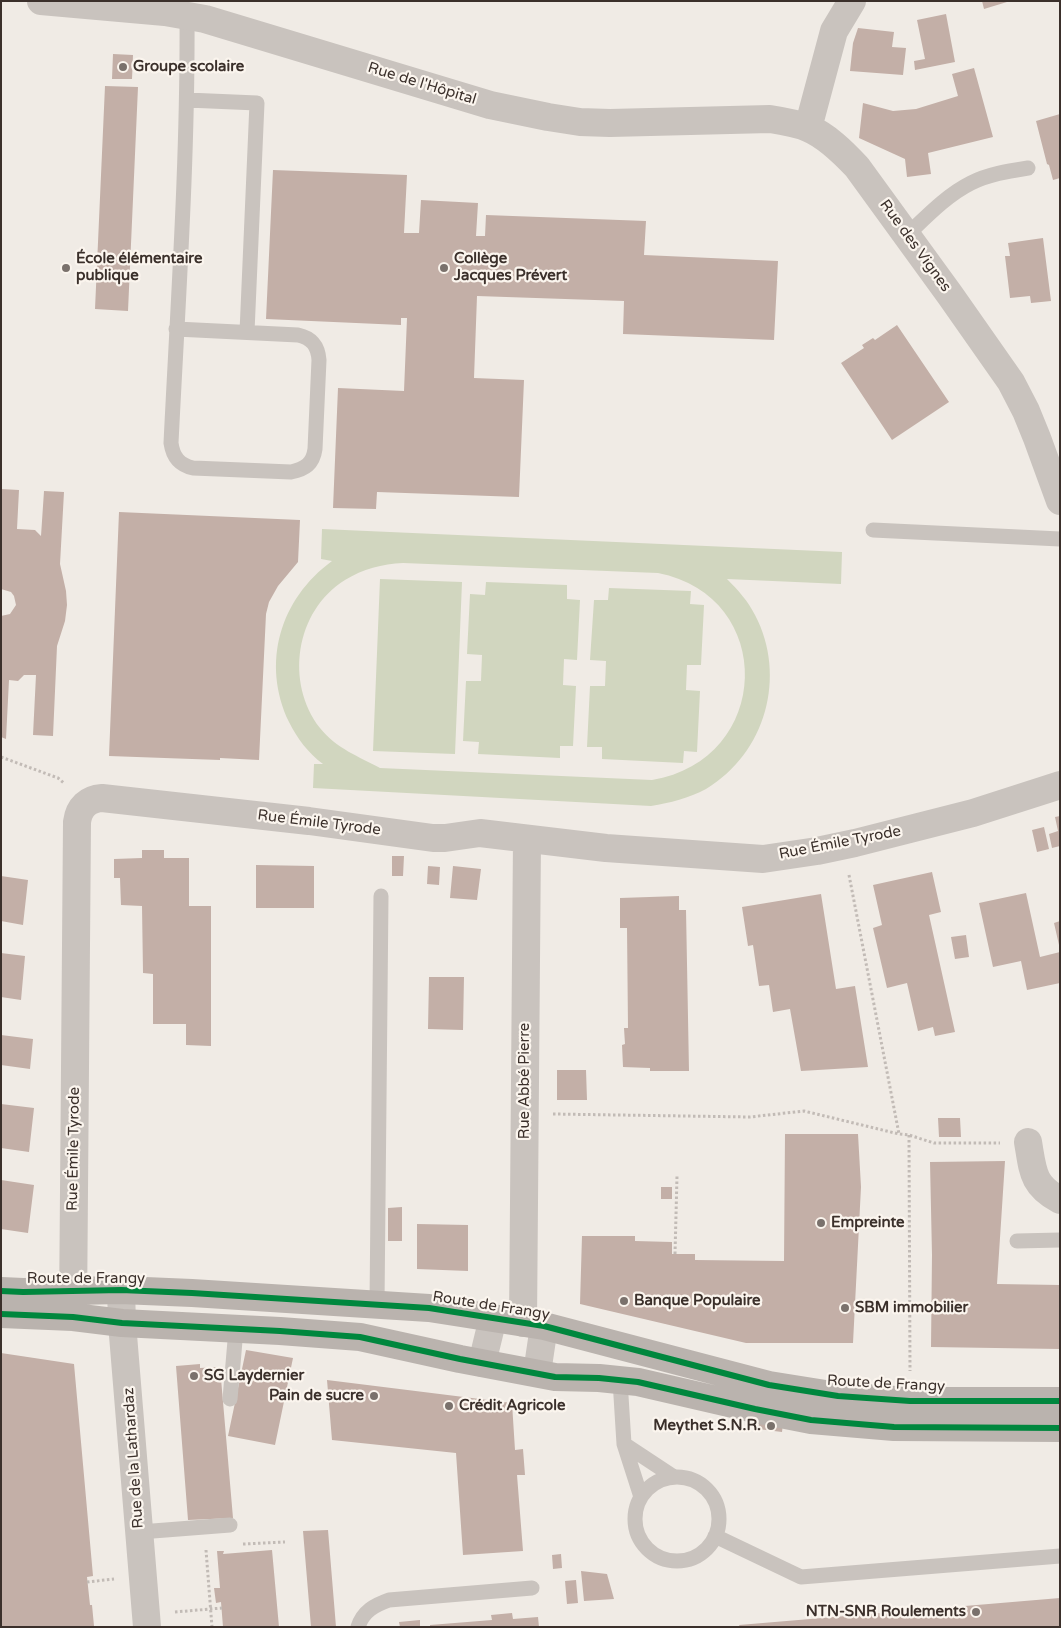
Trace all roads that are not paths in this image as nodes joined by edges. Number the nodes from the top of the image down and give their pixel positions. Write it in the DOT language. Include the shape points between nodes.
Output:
graph roads {
  1 [pos="40,1"];
  2 [pos="852,1"];
  3 [pos="187,15"];
  4 [pos="187,100"];
  5 [pos="808,128"];
  6 [pos="1028,168"];
  7 [pos="907,235"];
  8 [pos="176,330"];
  9 [pos="247,332"];
  10 [pos="1060,502"];
  11 [pos="873,530"];
  12 [pos="1060,539"];
  13 [pos="1060,785"];
  14 [pos="527,839"];
  15 [pos="382,896"];
  16 [pos="1028,1142"];
  17 [pos="1060,1200"];
  18 [pos="1060,1240"];
  19 [pos="1017,1241"];
  20 [pos="73,1290"];
  21 [pos="121,1290"];
  22 [pos="1,1291"];
  23 [pos="377,1304"];
  24 [pos="1,1314"];
  25 [pos="73,1317"];
  26 [pos="493,1318"];
  27 [pos="122,1323"];
  28 [pos="534,1324"];
  29 [pos="236,1329"];
  30 [pos="482,1363"];
  31 [pos="537,1373"];
  32 [pos="620,1380"];
  33 [pos="230,1399"];
  34 [pos="1060,1401"];
  35 [pos="1060,1428"];
  36 [pos="624,1444"];
  37 [pos="674,1477"];
  38 [pos="641,1497"];
  39 [pos="230,1525"];
  40 [pos="140,1532"];
  41 [pos="715,1536"];
  42 [pos="1060,1556"];
  43 [pos="532,1588"];
  44 [pos="146,1621"];
  45 [pos="358,1627"];
  1 -- 3 [label="street, Rue de l'Hôpital"];
  2 -- 5 [label="street" via="834,32"];
  3 -- 4 [label="lane"];
  3 -- 5 [label="street, Rue de l'Hôpital" via="490,105 548,117 610,123 770,119"];
  4 -- 8 [label="lane"];
  4 -- 9 [label="lane" via="257,103"];
  5 -- 7 [label="street, Rue des Vignes" via="857,167"];
  6 -- 7 [label="lane" via="972,182 947,198"];
  7 -- 10 [label="street, Rue des Vignes" via="1011,382 1026,411"];
  8 -- 9 [label="lane"];
  8 -- 9 [label="lane" via="171,443 178,462 194,468 301,470 314,457 318,350 306,337"];
  11 -- 12 [label="lane"];
  13 -- 14 [label="street, Rue Émile Tyrode" via="973,813 844,845 763,859"];
  14 -- 20 [label="street, Rue Émile Tyrode" via="480,833 432,838 102,798 85,803 77,822"];
  14 -- 28 [label="street, Rue Abbé Pierre" via="525,1114"];
  15 -- 23 [label="lane"];
  16 -- 17 [label="street" via="1036,1180 1048,1194"];
  18 -- 19 [label="lane"];
  20 -- 21 [label="main road, Route de Frangy"];
  20 -- 22 [label="main road, Route de Frangy"];
  20 -- 25 [label="street, Rue Émile Tyrode"];
  21 -- 23 [label="main road, Route de Frangy"];
  21 -- 27 [label="street, Rue de la Lathardaz"];
  23 -- 26 [label="main road, Route de Frangy"];
  24 -- 25 [label="main road"];
  25 -- 27 [label="main road"];
  26 -- 28 [label="main road, Route de Frangy"];
  26 -- 30 [label="street"];
  27 -- 29 [label="main road"];
  27 -- 40 [label="street, Rue de la Lathardaz"];
  28 -- 31 [label="street, Rue Abbé Pierre"];
  28 -- 34 [label="main road, Route de Frangy" via="769,1385 838,1396 910,1401"];
  29 -- 30 [label="main road" via="360,1337"];
  29 -- 33 [label="lane"];
  30 -- 31 [label="main road"];
  31 -- 32 [label="main road"];
  32 -- 35 [label="main road" via="811,1420 894,1427"];
  32 -- 36 [label="lane"];
  36 -- 37 [label="lane"];
  36 -- 38 [label="lane"];
  37 -- 38 [label="lane" via="661,1480"];
  37 -- 41 [label="lane" via="698,1482 715,1500 718,1524"];
  38 -- 41 [label="lane" via="635,1522 645,1546 655,1555 682,1561 707,1548"];
  39 -- 40 [label="lane"];
  40 -- 44 [label="street, Rue de la Lathardaz"];
  41 -- 42 [label="lane" via="801,1577"];
  43 -- 45 [label="lane" via="389,1600 368,1610"];
}
